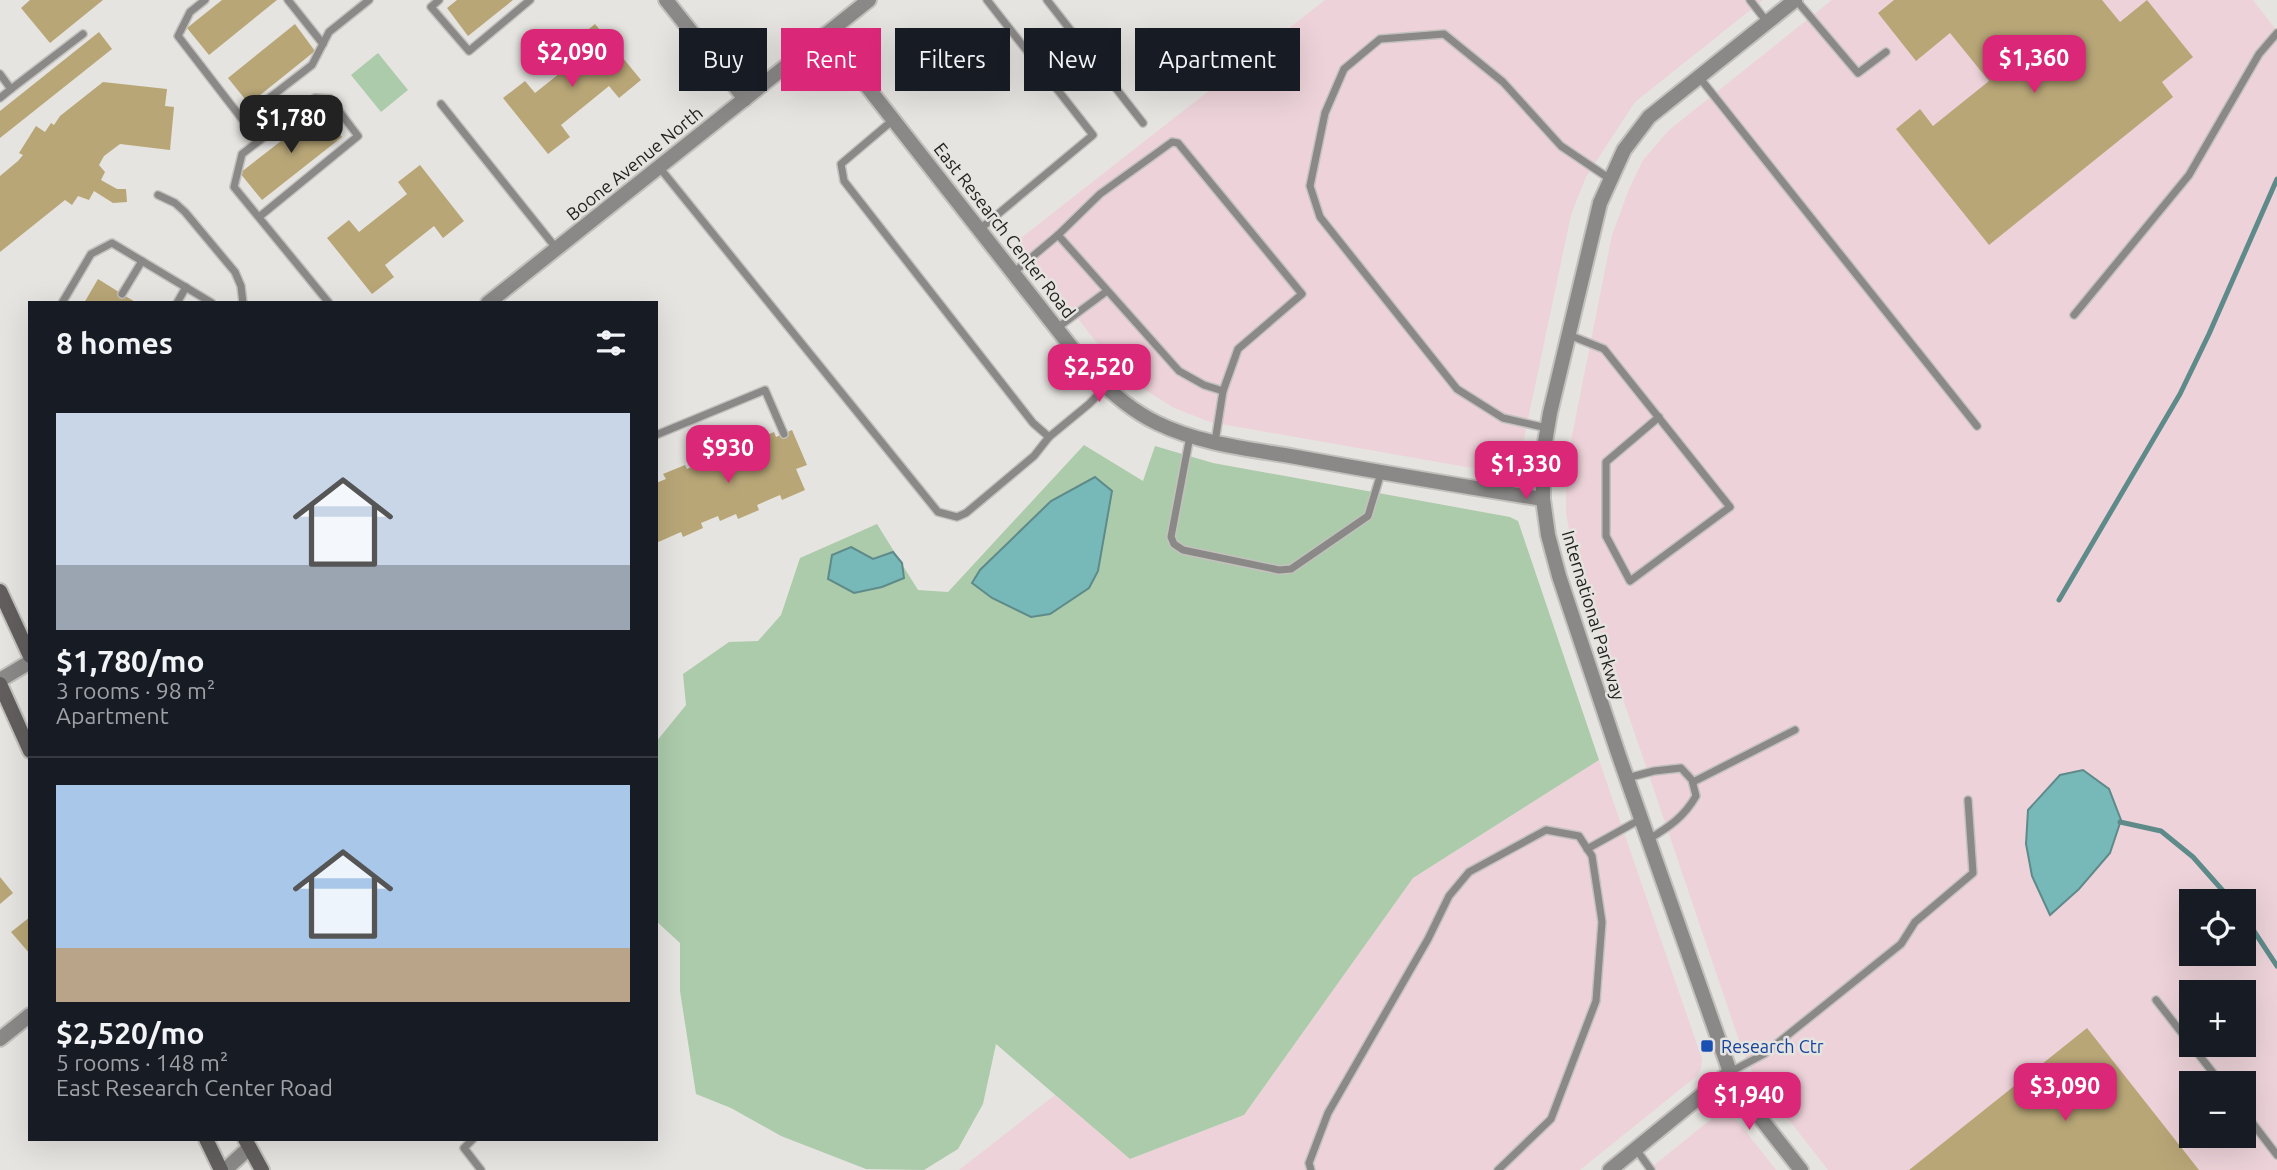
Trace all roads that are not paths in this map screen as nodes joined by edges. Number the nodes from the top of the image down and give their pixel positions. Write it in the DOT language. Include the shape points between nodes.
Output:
graph roads {
  1 [pos="205,0"];
  2 [pos="288,0"];
  3 [pos="369,0"];
  4 [pos="439,0"];
  5 [pos="530,0"];
  6 [pos="666,0"];
  7 [pos="869,0"];
  8 [pos="987,0"];
  9 [pos="1047,0"];
  10 [pos="1750,0"];
  11 [pos="1796,0"];
  12 [pos="1767,22"];
  13 [pos="834,28"];
  14 [pos="2277,33"];
  15 [pos="83,34"];
  16 [pos="323,44"];
  17 [pos="1886,52"];
  18 [pos="781,70"];
  19 [pos="0,74"];
  20 [pos="1699,77"];
  21 [pos="11,89"];
  22 [pos="871,91"];
  23 [pos="0,98"];
  24 [pos="745,99"];
  25 [pos="441,104"];
  26 [pos="893,119"];
  27 [pos="1143,123"];
  28 [pos="659,167"];
  29 [pos="1610,178"];
  30 [pos="158,195"];
  31 [pos="259,217"];
  32 [pos="980,229"];
  33 [pos="1058,234"];
  34 [pos="557,249"];
  35 [pos="142,261"];
  36 [pos="1013,273"];
  37 [pos="186,287"];
  38 [pos="1107,291"];
  39 [pos="122,294"];
  40 [pos="63,301"];
  41 [pos="178,301"];
  42 [pos="209,301"];
  43 [pos="243,301"];
  44 [pos="327,301"];
  45 [pos="491,301"];
  46 [pos="2074,315"];
  47 [pos="1057,328"];
  48 [pos="1569,335"];
  49 [pos="1106,387"];
  50 [pos="1223,391"];
  51 [pos="1659,417"];
  52 [pos="1977,426"];
  53 [pos="1547,428"];
  54 [pos="658,434"];
  55 [pos="784,434"];
  56 [pos="1190,436"];
  57 [pos="1049,437"];
  58 [pos="1215,442"];
  59 [pos="1381,473"];
  60 [pos="1543,499"];
  61 [pos="0,591"];
  62 [pos="28,652"];
  63 [pos="28,663"];
  64 [pos="0,682"];
  65 [pos="1795,730"];
  66 [pos="28,746"];
  67 [pos="1627,778"];
  68 [pos="1693,782"];
  69 [pos="1968,800"];
  70 [pos="1641,818"];
  71 [pos="1649,839"];
  72 [pos="1587,849"];
  73 [pos="2156,1000"];
  74 [pos="28,1017"];
  75 [pos="0,1039"];
  76 [pos="2212,1071"];
  77 [pos="1730,1072"];
  78 [pos="2256,1128"];
  79 [pos="207,1141"];
  80 [pos="471,1141"];
  81 [pos="250,1142"];
  82 [pos="1636,1149"];
  83 [pos="2277,1155"];
  84 [pos="223,1170"];
  85 [pos="262,1170"];
  86 [pos="481,1170"];
  87 [pos="1311,1170"];
  88 [pos="1498,1170"];
  89 [pos="1610,1170"];
  90 [pos="1651,1170"];
  91 [pos="1801,1170"];
  1 -- 16 [label="lane" via="190,12 178,36 242,119 312,65"];
  2 -- 16 [label="lane"];
  3 -- 16 [label="lane" via="329,32"];
  4 -- 5 [label="lane" via="431,7 469,51"];
  6 -- 24 [label="street"];
  7 -- 13 [label="street, Boone Avenue North"];
  8 -- 32 [label="lane" via="1093,135"];
  9 -- 27 [label="lane"];
  10 -- 12 [label="lane"];
  11 -- 12 [label="street, International Parkway"];
  11 -- 17 [label="lane" via="1858,73"];
  12 -- 20 [label="street, International Parkway"];
  14 -- 46 [label="lane" via="2259,54 2189,175"];
  15 -- 21 [label="lane"];
  18 -- 24 [label="street, Boone Avenue North"];
  19 -- 21 [label="lane"];
  20 -- 29 [label="street, International Parkway" via="1649,117"];
  20 -- 52 [label="lane"];
  21 -- 23 [label="lane"];
  22 -- 26 [label="street, East Research Center Road"];
  24 -- 28 [label="street, Boone Avenue North"];
  25 -- 34 [label="lane"];
  26 -- 32 [label="street, East Research Center Road"];
  26 -- 57 [label="lane" via="841,164 844,181 1032,423"];
  28 -- 34 [label="street, Boone Avenue North"];
  28 -- 57 [label="lane" via="938,512 957,517 966,513 1034,456"];
  29 -- 48 [label="street, International Parkway" via="1600,202"];
  29 -- 53 [label="lane" via="1561,146 1503,82 1444,34 1380,39 1343,69 1325,113 1310,186 1320,217 1457,389 1503,418"];
  30 -- 43 [label="lane" via="185,212 235,272"];
  31 -- 31 [label="lane" via="234,187 242,154 315,98 330,99 358,136"];
  31 -- 44 [label="lane"];
  32 -- 36 [label="street, East Research Center Road"];
  33 -- 36 [label="lane"];
  33 -- 38 [label="lane"];
  33 -- 50 [label="lane" via="1100,194 1172,142 1178,143 1302,294 1238,349"];
  34 -- 45 [label="street, Boone Avenue North"];
  35 -- 37 [label="lane"];
  35 -- 39 [label="lane"];
  35 -- 40 [label="lane" via="112,243 91,254"];
  36 -- 47 [label="street, East Research Center Road"];
  37 -- 41 [label="lane"];
  37 -- 42 [label="lane"];
  38 -- 47 [label="lane"];
  38 -- 50 [label="lane" via="1179,371"];
  47 -- 49 [label="street, East Research Center Road"];
  48 -- 51 [label="lane" via="1604,349"];
  48 -- 53 [label="street, International Parkway"];
  49 -- 56 [label="street, East Research Center Road" via="1155,422"];
  49 -- 57 [label="lane"];
  50 -- 58 [label="lane"];
  51 -- 51 [label="lane" via="1730,507 1629,581 1606,536 1606,462"];
  53 -- 60 [label="street, International Parkway"];
  54 -- 55 [label="lane" via="765,390"];
  56 -- 58 [label="street, East Research Center Road"];
  56 -- 59 [label="lane" via="1171,537 1174,544 1183,550 1279,570 1292,569 1368,516"];
  58 -- 59 [label="street, East Research Center Road"];
  59 -- 60 [label="street, East Research Center Road"];
  60 -- 67 [label="street, International Parkway" via="1559,576"];
  61 -- 62 [label="main road"];
  63 -- 64 [label="street"];
  64 -- 66 [label="main road"];
  65 -- 68 [label="lane"];
  67 -- 68 [label="lane" via="1681,768"];
  67 -- 70 [label="street, International Parkway"];
  68 -- 71 [label="lane" via="1696,796 1687,811"];
  69 -- 77 [label="lane" via="1973,873 1915,922 1901,944 1764,1054"];
  70 -- 71 [label="street, International Parkway"];
  70 -- 72 [label="lane"];
  71 -- 77 [label="street, International Parkway"];
  72 -- 87 [label="lane" via="1579,836 1546,830 1469,872 1449,896 1328,1113 1309,1163"];
  72 -- 88 [label="lane" via="1602,922 1596,1001 1551,1119"];
  73 -- 76 [label="lane"];
  74 -- 75 [label="street"];
  77 -- 82 [label="street"];
  77 -- 91 [label="street, International Parkway" via="1743,1096"];
  78 -- 83 [label="lane"];
  79 -- 84 [label="main road"];
  80 -- 86 [label="lane" via="464,1148"];
  81 -- 84 [label="street"];
  81 -- 85 [label="main road"];
  82 -- 89 [label="street"];
  82 -- 90 [label="lane"];
}
